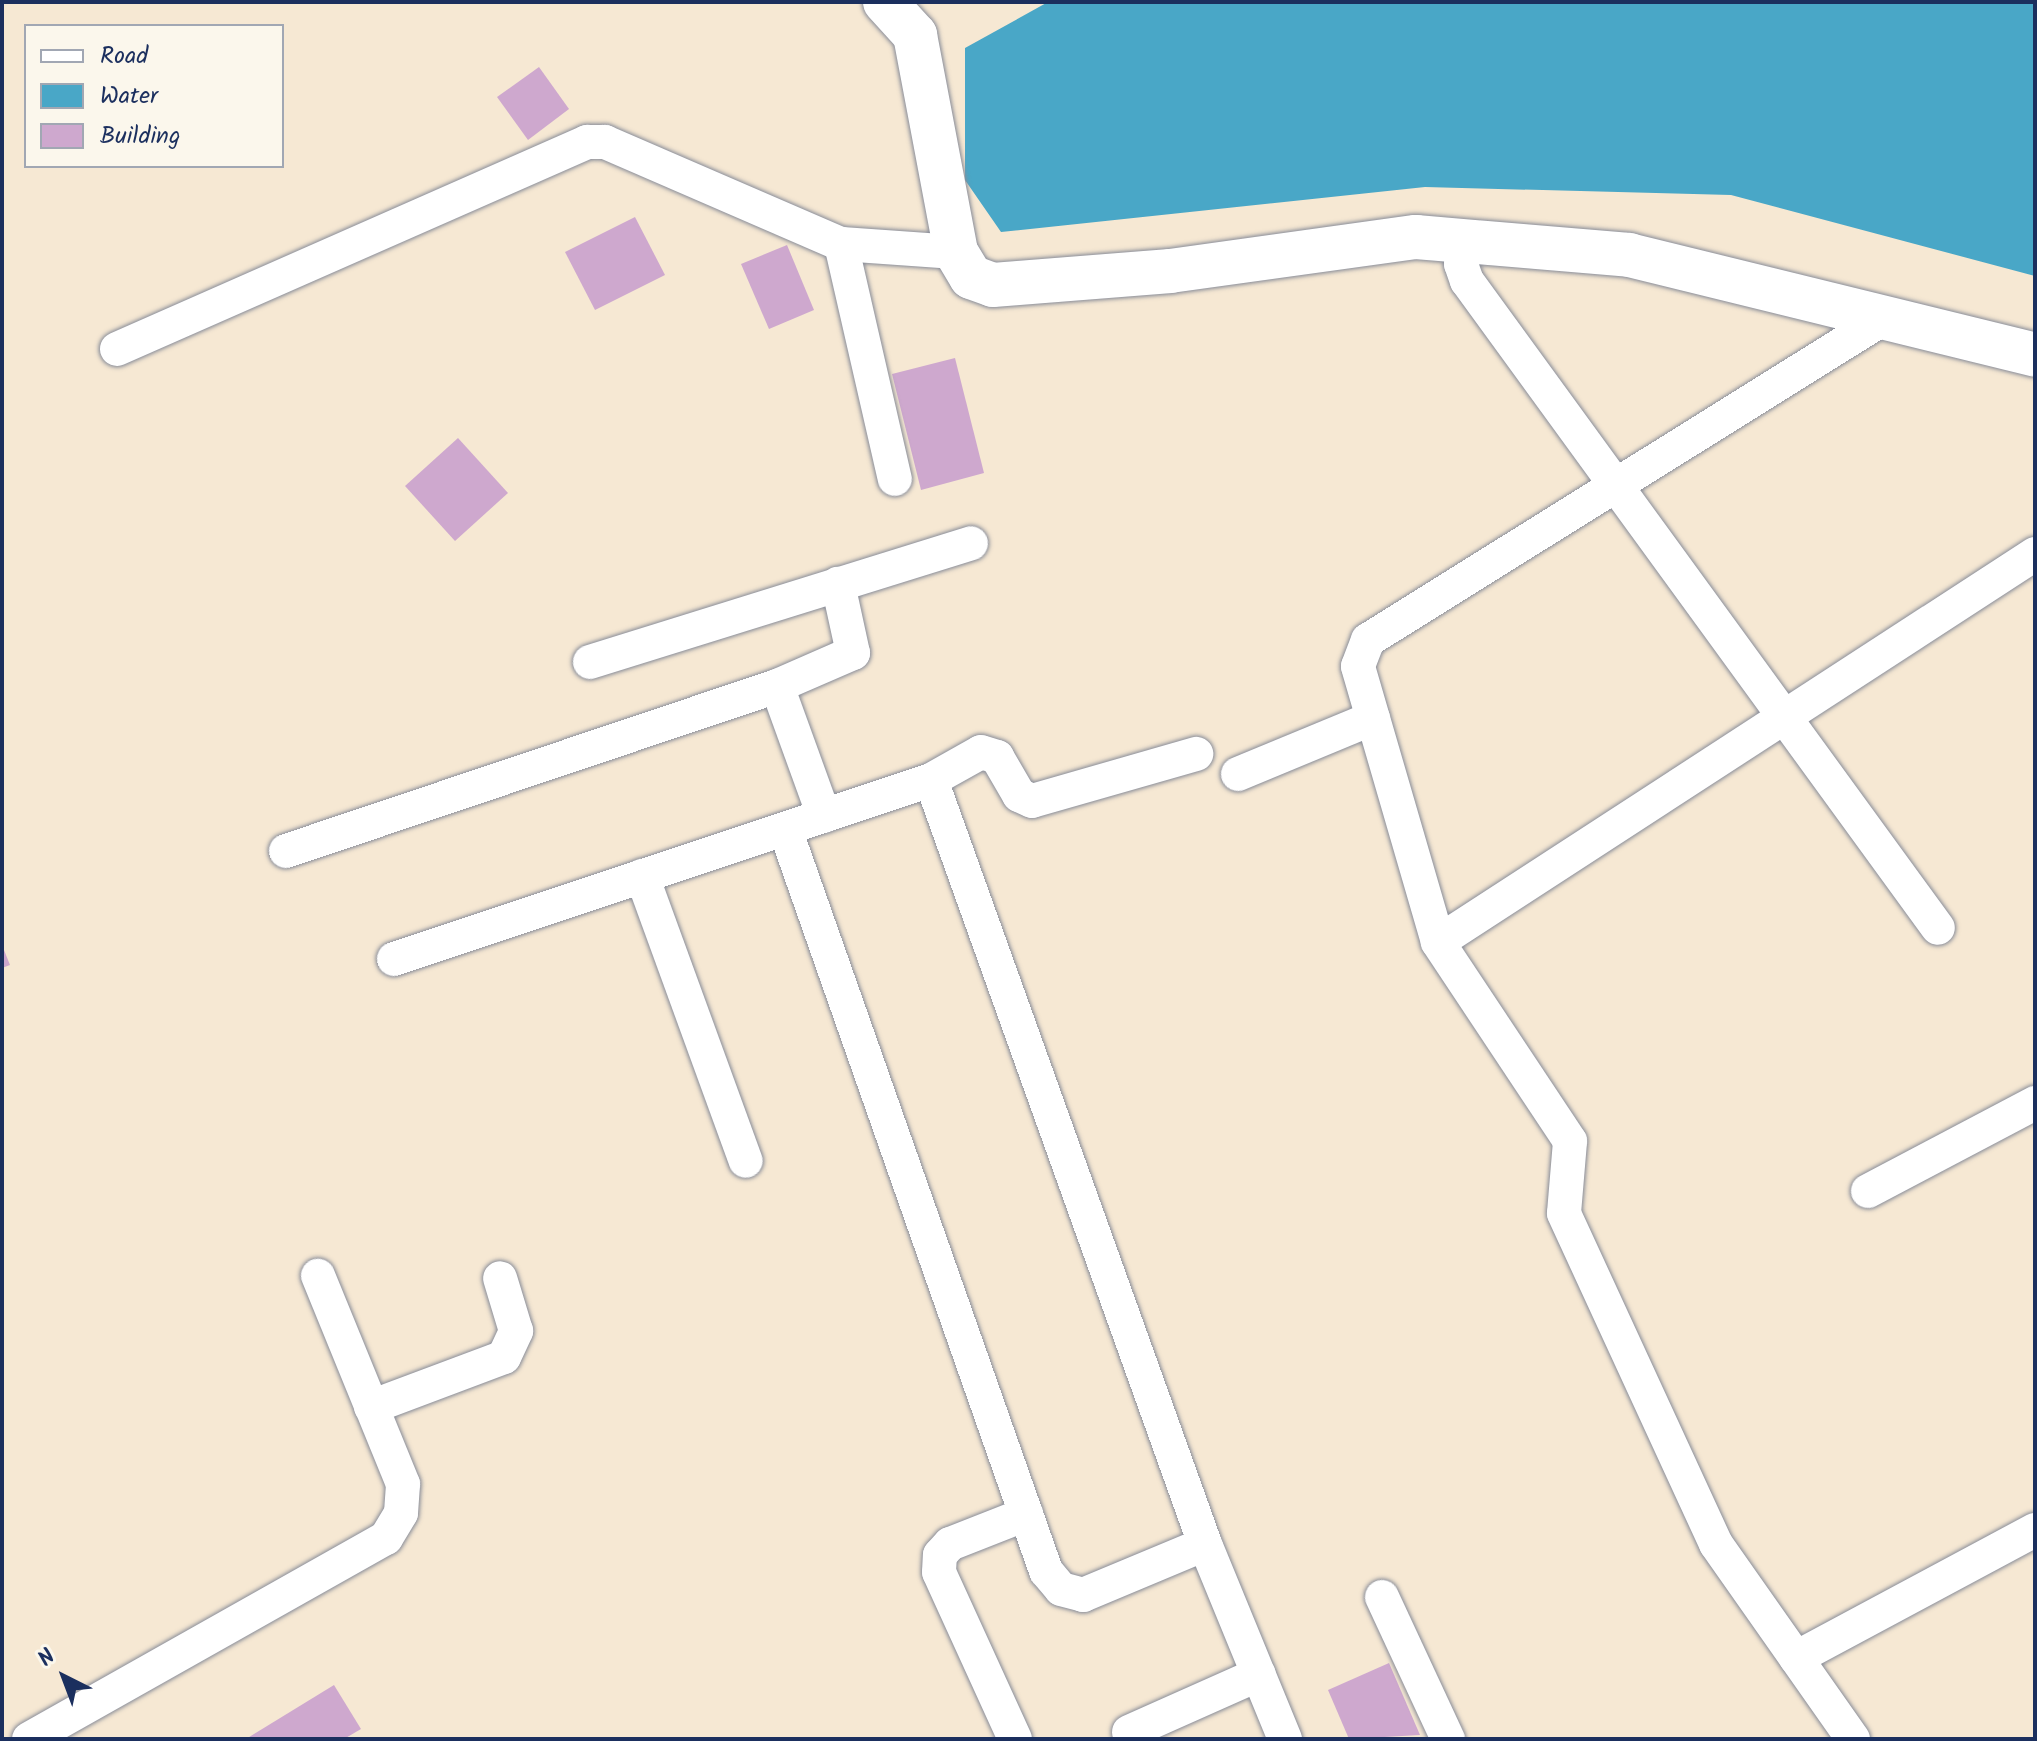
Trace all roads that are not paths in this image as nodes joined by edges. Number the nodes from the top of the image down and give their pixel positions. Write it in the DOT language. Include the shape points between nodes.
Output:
graph roads {
  1 [pos="885,2"];
  2 [pos="1468,241"];
  3 [pos="841,244"];
  4 [pos="956,252"];
  5 [pos="1884,318"];
  6 [pos="117,349"];
  7 [pos="2035,355"];
  8 [pos="895,479"];
  9 [pos="1617,487"];
  10 [pos="971,543"];
  11 [pos="2035,554"];
  12 [pos="838,584"];
  13 [pos="590,662"];
  14 [pos="777,686"];
  15 [pos="1784,717"];
  16 [pos="1373,718"];
  17 [pos="1196,754"];
  18 [pos="1238,774"];
  19 [pos="931,780"];
  20 [pos="824,816"];
  21 [pos="785,829"];
  22 [pos="286,851"];
  23 [pos="642,876"];
  24 [pos="1938,928"];
  25 [pos="1438,942"];
  26 [pos="394,959"];
  27 [pos="2035,1103"];
  28 [pos="746,1161"];
  29 [pos="1868,1191"];
  30 [pos="318,1276"];
  31 [pos="500,1278"];
  32 [pos="371,1407"];
  33 [pos="1026,1514"];
  34 [pos="2035,1530"];
  35 [pos="1205,1544"];
  36 [pos="1382,1597"];
  37 [pos="1796,1658"];
  38 [pos="1259,1674"];
  39 [pos="1129,1732"];
  40 [pos="29,1739"];
  41 [pos="1015,1739"];
  42 [pos="1285,1739"];
  43 [pos="1448,1739"];
  44 [pos="1853,1739"];
  1 -- 4 [label="street" via="915,35"];
  2 -- 4 [label="street" via="1416,237 1170,271 993,285 971,277"];
  2 -- 5 [label="street" via="1629,255"];
  2 -- 9 [label="street" via="1461,264 1467,281"];
  3 -- 4 [label="street"];
  3 -- 6 [label="street" via="605,142 587,142"];
  3 -- 8 [label="street"];
  5 -- 7 [label="street"];
  5 -- 9 [label="street"];
  9 -- 15 [label="street"];
  9 -- 16 [label="street" via="1368,640 1358,666"];
  10 -- 12 [label="street"];
  11 -- 15 [label="street"];
  12 -- 13 [label="street"];
  12 -- 14 [label="street" via="853,653"];
  14 -- 20 [label="street"];
  14 -- 22 [label="street"];
  15 -- 24 [label="street"];
  15 -- 25 [label="street"];
  16 -- 18 [label="street"];
  16 -- 25 [label="street"];
  17 -- 19 [label="street" via="1032,801 1019,795 997,757 981,752"];
  19 -- 20 [label="street"];
  19 -- 35 [label="street"];
  20 -- 21 [label="street"];
  21 -- 23 [label="street"];
  21 -- 33 [label="street"];
  23 -- 26 [label="street"];
  23 -- 28 [label="street"];
  25 -- 37 [label="street" via="1570,1141 1564,1213 1716,1544"];
  27 -- 29 [label="street"];
  30 -- 32 [label="street"];
  31 -- 32 [label="street" via="516,1331 504,1357"];
  32 -- 40 [label="street" via="403,1484 401,1513 386,1538"];
  33 -- 35 [label="street" via="1046,1571 1061,1589 1083,1595"];
  33 -- 41 [label="street" via="950,1544 940,1555 939,1572"];
  34 -- 37 [label="street"];
  35 -- 38 [label="street"];
  36 -- 43 [label="street"];
  37 -- 44 [label="street"];
  38 -- 39 [label="street"];
  38 -- 42 [label="street"];
}
